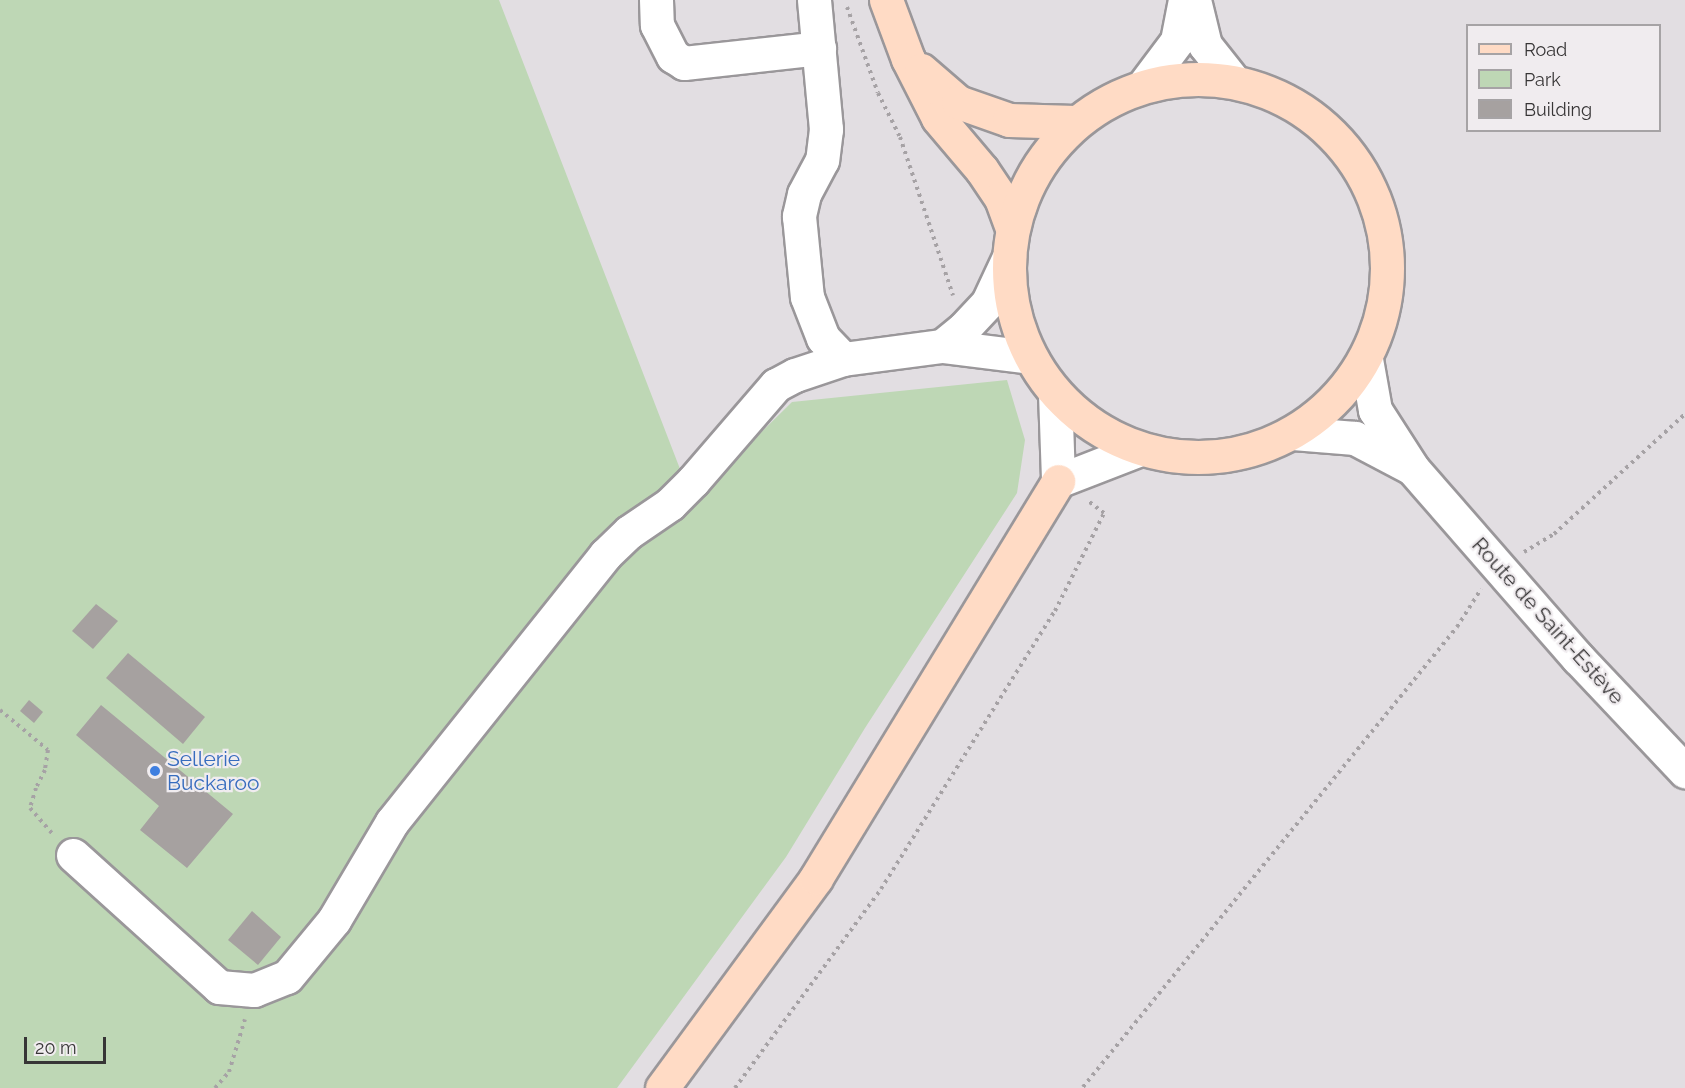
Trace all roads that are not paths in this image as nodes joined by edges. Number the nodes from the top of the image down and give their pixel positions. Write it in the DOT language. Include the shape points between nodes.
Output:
graph roads {
  1 [pos="656,0"];
  2 [pos="814,0"];
  3 [pos="886,0"];
  4 [pos="1185,0"];
  5 [pos="1194,0"];
  6 [pos="819,48"];
  7 [pos="908,59"];
  8 [pos="1232,79"];
  9 [pos="1144,85"];
  10 [pos="1075,123"];
  11 [pos="1010,242"];
  12 [pos="953,337"];
  13 [pos="1030,357"];
  14 [pos="843,359"];
  15 [pos="1366,359"];
  16 [pos="1055,393"];
  17 [pos="1293,433"];
  18 [pos="1140,449"];
  19 [pos="1413,469"];
  20 [pos="1058,481"];
  21 [pos="1685,771"];
  22 [pos="73,855"];
  23 [pos="662,1088"];
  1 -- 6 [label="street" via="657,26 673,56 684,63"];
  2 -- 6 [label="street"];
  3 -- 7 [label="main road"];
  4 -- 9 [label="street" via="1177,41"];
  5 -- 8 [label="street" via="1205,45"];
  6 -- 14 [label="street" via="826,129 822,160 804,194 798,216 807,297 823,338"];
  7 -- 10 [label="main road" via="958,102 1009,120"];
  7 -- 11 [label="main road" via="938,118 1001,198"];
  8 -- 9 [label="main road"];
  8 -- 15 [label="main road" via="1268,89 1337,135 1376,196 1390,268"];
  9 -- 10 [label="main road" via="1107,100"];
  10 -- 11 [label="main road" via="1034,172"];
  11 -- 12 [label="street" via="988,302"];
  11 -- 13 [label="main road" via="1015,328"];
  12 -- 13 [label="street"];
  12 -- 14 [label="street"];
  13 -- 16 [label="main road"];
  14 -- 22 [label="street" via="776,385 686,489 605,555 392,822 334,920 287,977 254,990 219,987"];
  15 -- 17 [label="main road" via="1336,399"];
  15 -- 19 [label="street, Route de Saint-Estève" via="1375,410"];
  16 -- 18 [label="main road" via="1101,431"];
  16 -- 20 [label="street"];
  17 -- 18 [label="main road" via="1251,450 1192,458"];
  17 -- 19 [label="street, Route de Saint-Estève" via="1355,438"];
  18 -- 20 [label="street"];
  19 -- 21 [label="street, Route de Saint-Estève" via="1578,658"];
  20 -- 23 [label="main road" via="816,878"];
}
